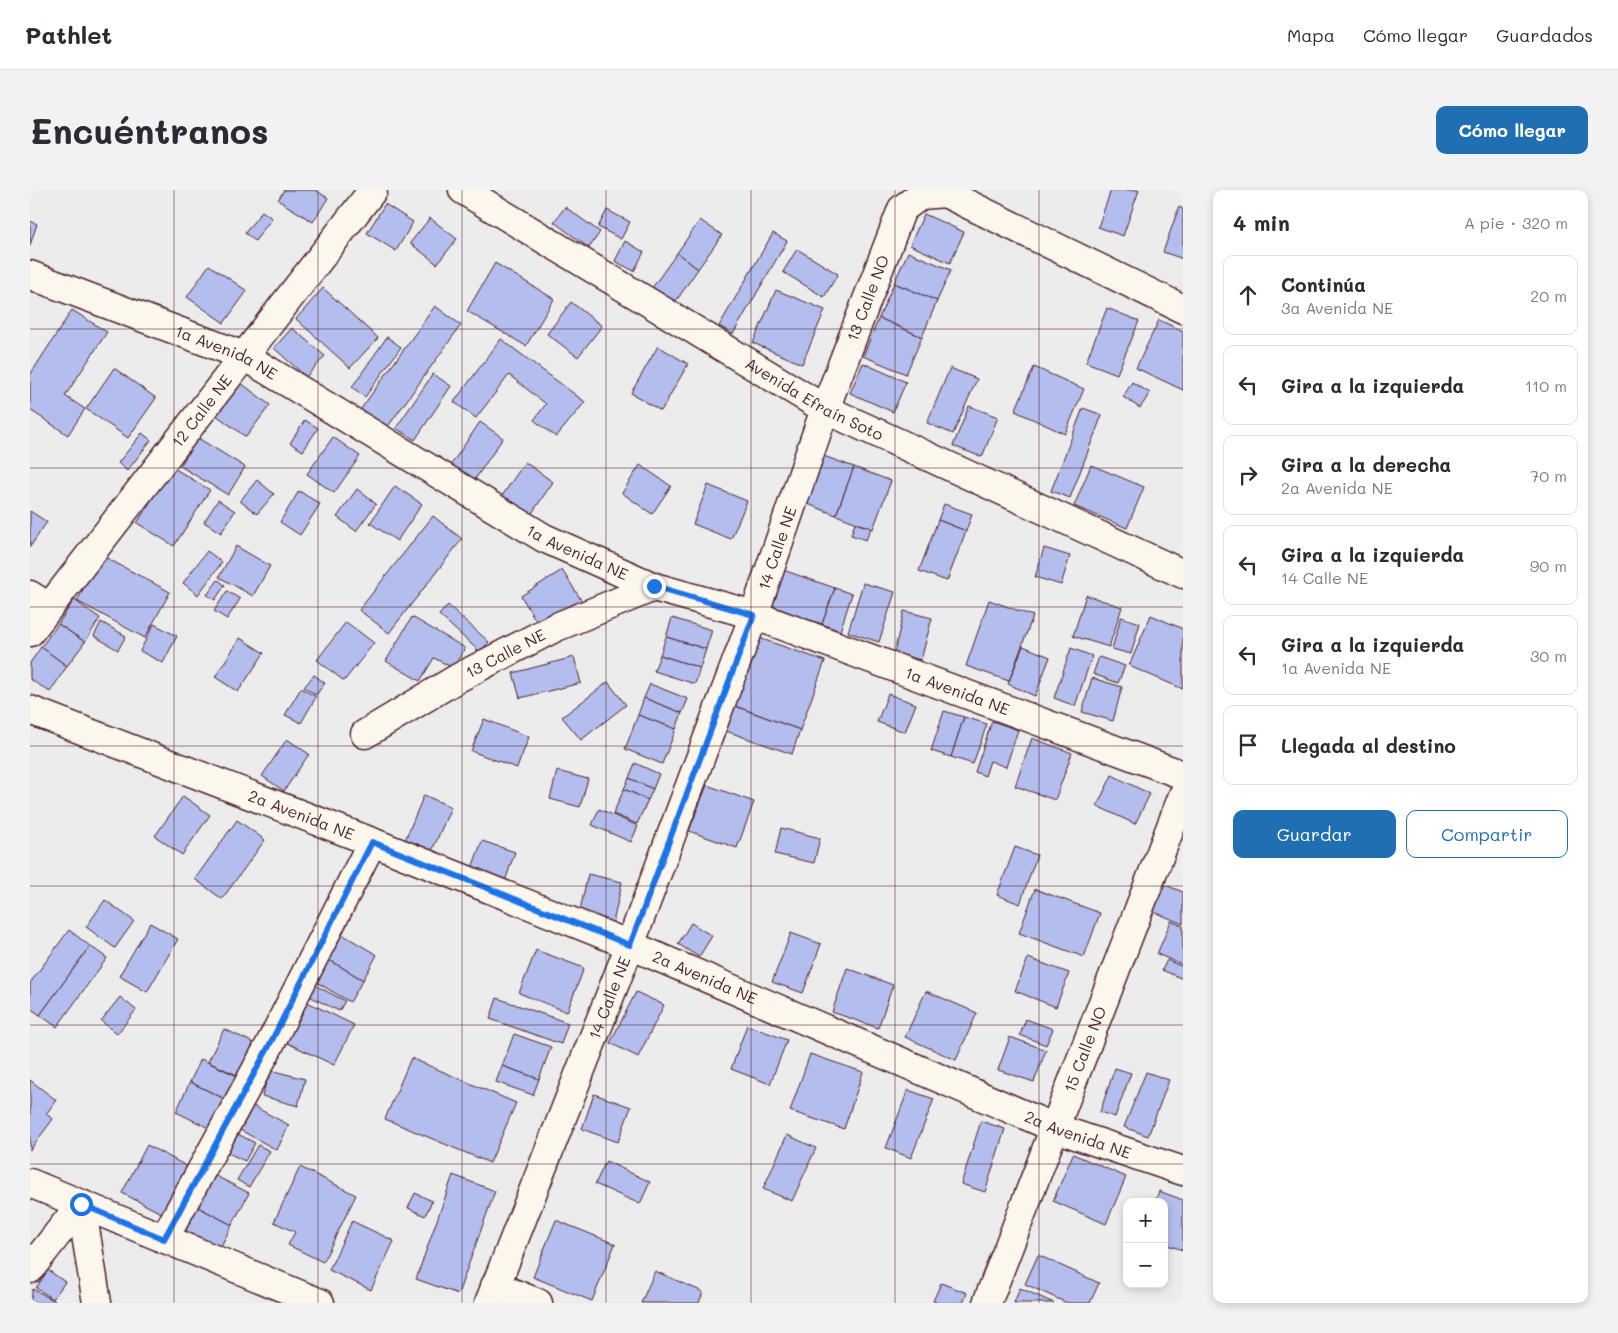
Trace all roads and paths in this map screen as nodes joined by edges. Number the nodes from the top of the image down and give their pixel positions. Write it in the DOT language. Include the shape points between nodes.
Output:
graph roads {
  1 [pos="372,190"];
  2 [pos="463,190"];
  3 [pos="30,275"];
  4 [pos="1183,309"];
  5 [pos="244,356"];
  6 [pos="825,409"];
  7 [pos="1183,574"];
  8 [pos="654,586"];
  9 [pos="40,601"];
  10 [pos="754,615"];
  11 [pos="30,632"];
  12 [pos="30,710"];
  13 [pos="365,734"];
  14 [pos="1183,775"];
  15 [pos="1183,795"];
  16 [pos="372,842"];
  17 [pos="630,945"];
  18 [pos="1055,1128"];
  19 [pos="1183,1171"];
  20 [pos="30,1183"];
  21 [pos="81,1204"];
  22 [pos="164,1239"];
  23 [pos="30,1269"];
  24 [pos="492,1294"];
  25 [pos="97,1303"];
  26 [pos="320,1303"];
  27 [pos="538,1303"];
  28 [pos="987,1303"];
  1 -- 5 [label="street, 12 Calle NE"];
  2 -- 6 [label="street, Avenida Efraín Soto"];
  3 -- 5 [label="street, 1a Avenida NE"];
  4 -- 6 [label="street, 13 Calle NO" via="945,193 921,195 902,209"];
  5 -- 8 [label="street, 1a Avenida NE" via="544,538"];
  5 -- 9 [label="street, 12 Calle NE"];
  6 -- 7 [label="street, Avenida Efraín Soto"];
  6 -- 10 [label="street, 14 Calle NE"];
  8 -- 10 [label="street, 1a Avenida NE"];
  8 -- 13 [label="street, 13 Calle NE" via="546,633 458,678"];
  9 -- 11 [label="street, 12 Calle NE"];
  10 -- 14 [label="street, 1a Avenida NE"];
  10 -- 17 [label="street, 14 Calle NE"];
  12 -- 16 [label="street, 2a Avenida NE"];
  15 -- 18 [label="street, 15 Calle NO"];
  16 -- 17 [label="street, 2a Avenida NE"];
  16 -- 22 [label="street" via="268,1048"];
  17 -- 18 [label="street, 2a Avenida NE"];
  17 -- 24 [label="street, 14 Calle NE"];
  18 -- 19 [label="street, 2a Avenida NE"];
  18 -- 28 [label="street, 15 Calle NO"];
  20 -- 21 [label="street"];
  21 -- 22 [label="street"];
  21 -- 23 [label="street"];
  21 -- 25 [label="street"];
  22 -- 26 [label="street"];
  24 -- 27 [label="street"];
}
